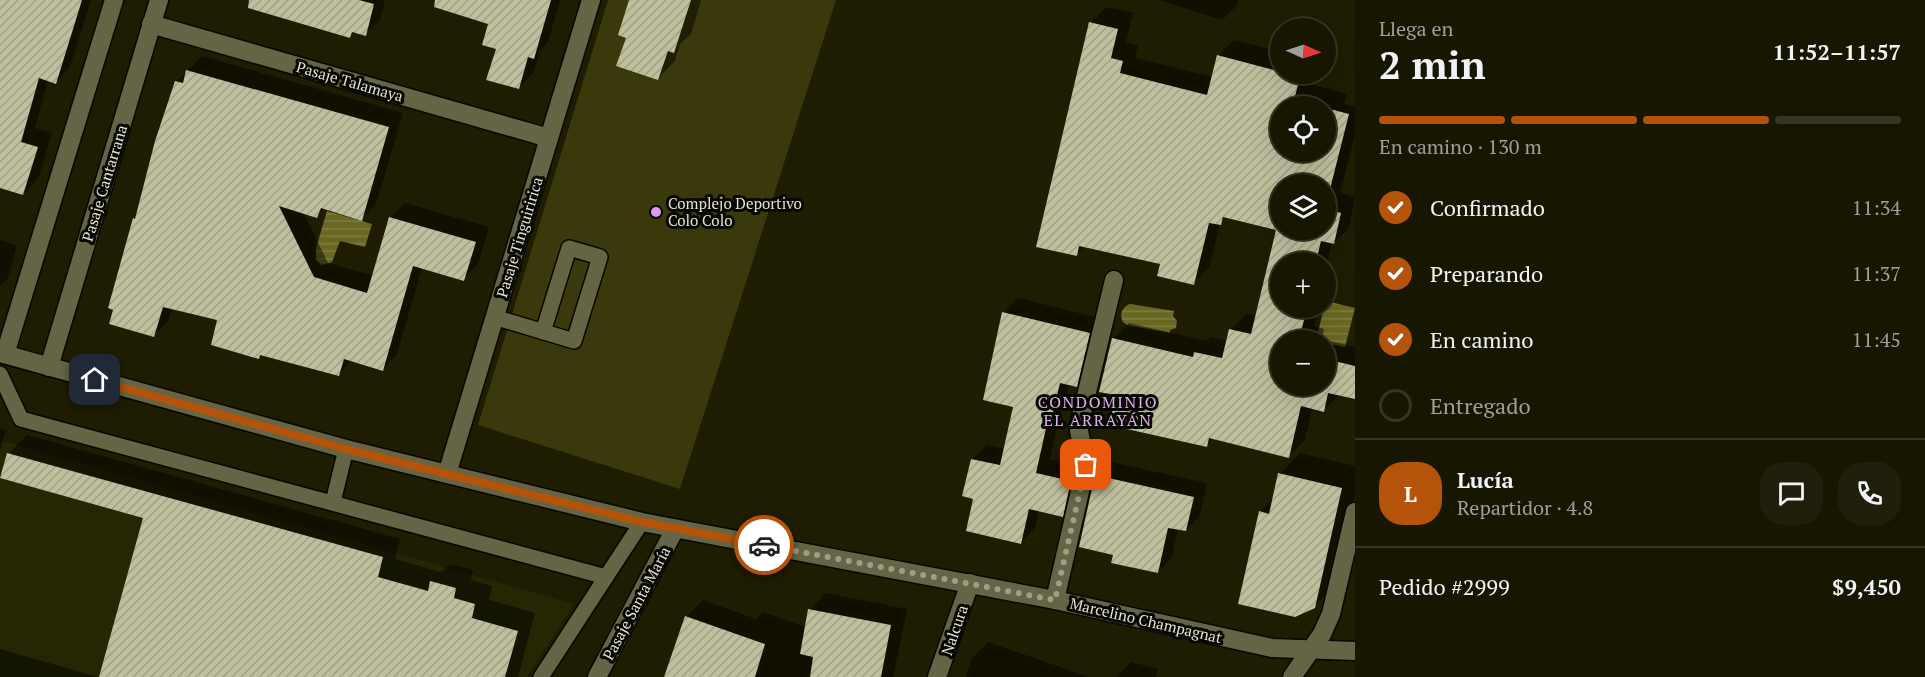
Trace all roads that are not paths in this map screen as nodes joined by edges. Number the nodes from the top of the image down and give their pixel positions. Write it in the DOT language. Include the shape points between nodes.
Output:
graph roads {
  1 [pos="114,0"];
  2 [pos="159,0"];
  3 [pos="591,0"];
  4 [pos="151,24"];
  5 [pos="549,138"];
  6 [pos="1114,280"];
  7 [pos="494,317"];
  8 [pos="543,332"];
  9 [pos="2,354"];
  10 [pos="49,367"];
  11 [pos="0,374"];
  12 [pos="346,449"];
  13 [pos="447,474"];
  14 [pos="333,502"];
  15 [pos="1355,512"];
  16 [pos="642,522"];
  17 [pos="675,529"];
  18 [pos="606,577"];
  19 [pos="970,583"];
  20 [pos="1055,600"];
  21 [pos="1312,650"];
  22 [pos="1355,651"];
  23 [pos="541,677"];
  24 [pos="597,677"];
  25 [pos="937,677"];
  26 [pos="1292,677"];
  1 -- 9 [label="street"];
  2 -- 4 [label="street, Pasaje Cantarrana"];
  3 -- 5 [label="street, Pasaje Tinguiririca"];
  4 -- 5 [label="street, Pasaje Talamaya"];
  4 -- 10 [label="street, Pasaje Cantarrana"];
  5 -- 7 [label="street, Pasaje Tinguiririca"];
  6 -- 20 [label="street" via="1080,421 1086,465"];
  7 -- 8 [label="lane"];
  7 -- 13 [label="street, Pasaje Tinguiririca"];
  8 -- 8 [label="lane" via="574,341 600,257 569,248"];
  9 -- 10 [label="street, Marcelino Champagnat"];
  10 -- 12 [label="street, Marcelino Champagnat"];
  11 -- 14 [label="lane" via="21,419"];
  12 -- 13 [label="street, Marcelino Champagnat"];
  12 -- 14 [label="lane"];
  13 -- 16 [label="street, Marcelino Champagnat"];
  14 -- 18 [label="lane"];
  15 -- 21 [label="street" via="1332,614"];
  16 -- 17 [label="street, Marcelino Champagnat"];
  16 -- 18 [label="lane"];
  17 -- 19 [label="street, Marcelino Champagnat"];
  17 -- 24 [label="street, Pasaje Santa María"];
  18 -- 23 [label="lane"];
  19 -- 20 [label="street, Marcelino Champagnat"];
  19 -- 25 [label="street, Nalcura"];
  20 -- 21 [label="street, Marcelino Champagnat" via="1272,648"];
  21 -- 22 [label="street, Marcelino Champagnat"];
  21 -- 26 [label="street"];
}
